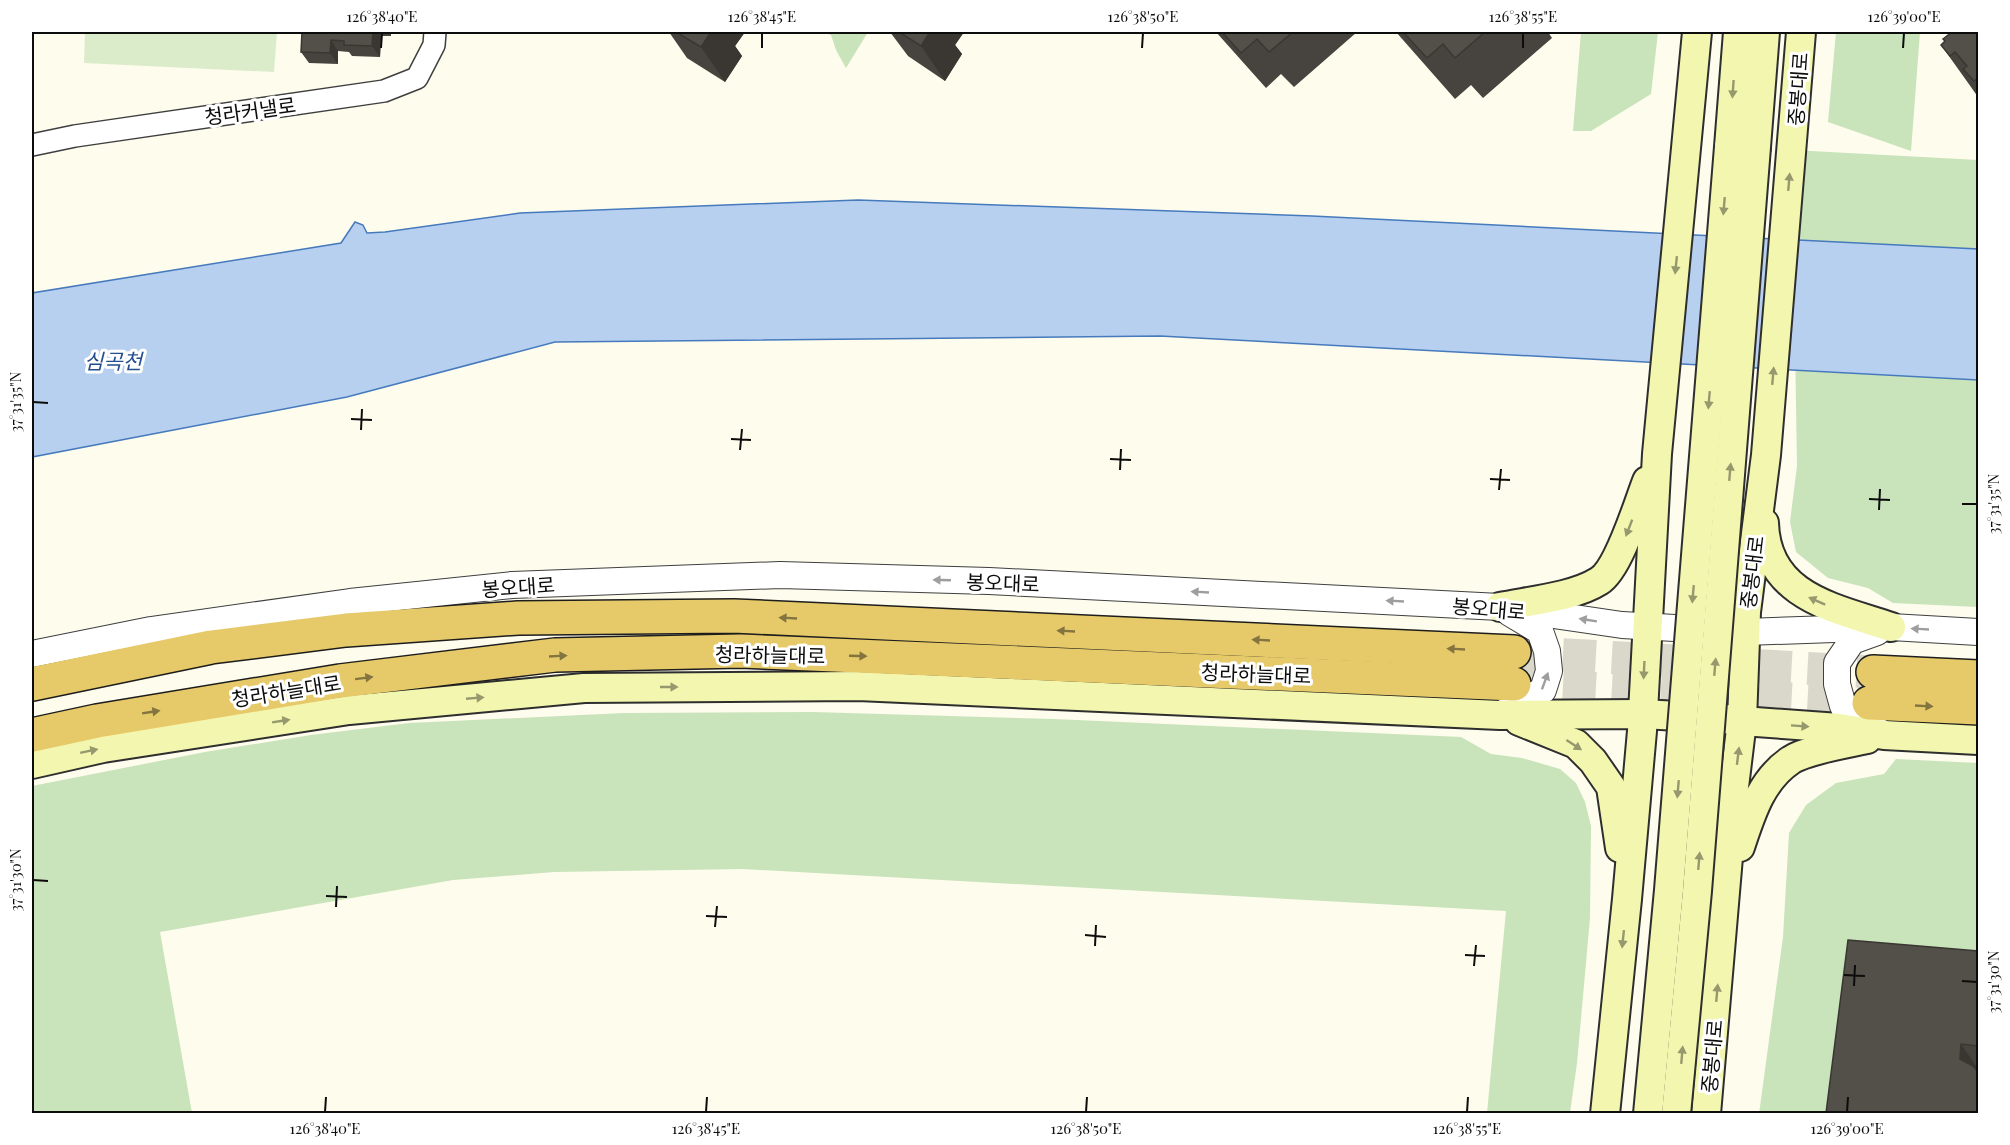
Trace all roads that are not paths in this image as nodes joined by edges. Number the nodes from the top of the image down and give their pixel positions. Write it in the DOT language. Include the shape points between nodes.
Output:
graph roads {
  1 [pos="435,32"];
  2 [pos="1697,32"];
  3 [pos="1738,32"];
  4 [pos="1765,32"];
  5 [pos="1801,32"];
  6 [pos="32,145"];
  7 [pos="1742,147"];
  8 [pos="1657,454"];
  9 [pos="1766,455"];
  10 [pos="1500,607"];
  11 [pos="1647,626"];
  12 [pos="1891,627"];
  13 [pos="1745,632"];
  14 [pos="1978,632"];
  15 [pos="275,639"];
  16 [pos="1515,652"];
  17 [pos="32,654"];
  18 [pos="32,662"];
  19 [pos="1978,677"];
  20 [pos="32,684"];
  21 [pos="1514,684"];
  22 [pos="1978,708"];
  23 [pos="1642,714"];
  24 [pos="1500,715"];
  25 [pos="1742,722"];
  26 [pos="32,735"];
  27 [pos="1884,735"];
  28 [pos="1978,740"];
  29 [pos="32,764"];
  30 [pos="1627,899"];
  31 [pos="1725,916"];
  32 [pos="1605,1113"];
  33 [pos="1648,1113"];
  34 [pos="1676,1113"];
  35 [pos="1706,1113"];
  1 -- 6 [label="street, 청라커낼로" via="434,45 417,78 384,91"];
  2 -- 8 [label="main road, one-way"];
  3 -- 7 [label="main road, 중봉대로, one-way"];
  4 -- 7 [label="main road, 중봉대로"];
  9 -- 5 [label="main road, 중봉대로, one-way"];
  7 -- 33 [label="main road, 중봉대로, one-way, bridge"];
  34 -- 7 [label="main road, 중봉대로, one-way, bridge" via="1697,891"];
  8 -- 10 [label="main road, one-way" via="1618,558 1601,580 1561,596"];
  8 -- 11 [label="main road"];
  12 -- 9 [label="main road, one-way" via="1812,600 1783,578 1767,551"];
  9 -- 13 [label="main road, 중봉대로"];
  11 -- 10 [label="street, 봉오대로, one-way"];
  10 -- 17 [label="street, 봉오대로, one-way" via="977,581 780,575 646,579 512,585 350,602 151,630"];
  24 -- 10 [label="street, one-way" via="1544,690 1549,671 1540,631"];
  11 -- 13 [label="street, 봉오대로"];
  11 -- 23 [label="main road, one-way"];
  12 -- 13 [label="street, 봉오대로"];
  14 -- 12 [label="street, 봉오대로, one-way"];
  12 -- 27 [label="street" via="1852,641 1837,663 1837,684 1844,706"];
  13 -- 25 [label="main road, 중봉대로"];
  16 -- 15 [label="highway, 청라하늘대로, one-way" via="734,616 518,618"];
  15 -- 18 [label="highway"];
  15 -- 20 [label="highway, 청라하늘대로" via="211,647"];
  19 -- 22 [label="highway, one-way" via="1871,687"];
  26 -- 21 [label="highway, 청라하늘대로, one-way" via="340,681 555,656 741,651"];
  23 -- 24 [label="main road"];
  23 -- 25 [label="main road"];
  23 -- 30 [label="main road"];
  29 -- 24 [label="main road, one-way" via="102,748 349,710 584,688 858,686"];
  24 -- 30 [label="main road, one-way" via="1576,744 1611,786"];
  25 -- 27 [label="main road, one-way"];
  31 -- 25 [label="main road, 중봉대로, one-way"];
  27 -- 28 [label="main road"];
  27 -- 31 [label="main road" via="1792,760 1768,781 1740,847"];
  30 -- 32 [label="main road, one-way"];
  35 -- 31 [label="main road, 중봉대로, one-way"];
}
